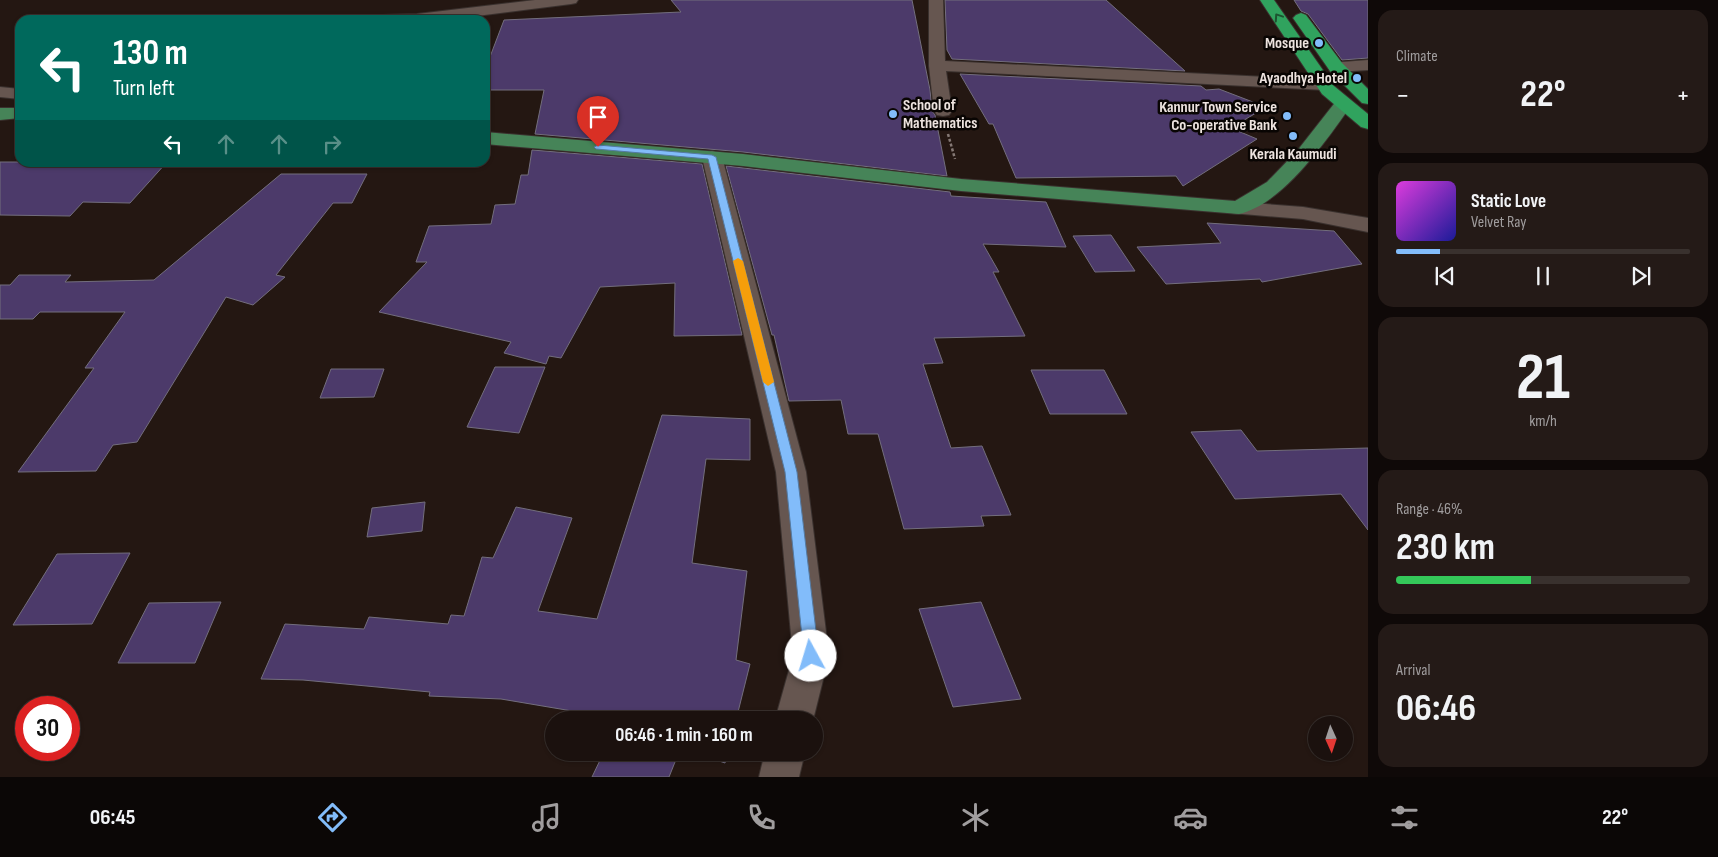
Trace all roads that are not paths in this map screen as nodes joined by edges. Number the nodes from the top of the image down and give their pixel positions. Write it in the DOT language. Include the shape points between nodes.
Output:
graph roads {
  1 [pos="450,0"];
  2 [pos="571,0"];
  3 [pos="936,0"];
  4 [pos="1267,0"];
  5 [pos="1293,8"];
  6 [pos="442,15"];
  7 [pos="450,15"];
  8 [pos="1368,65"];
  9 [pos="937,66"];
  10 [pos="1336,67"];
  11 [pos="1325,85"];
  12 [pos="1355,86"];
  13 [pos="0,92"];
  14 [pos="15,94"];
  15 [pos="1368,100"];
  16 [pos="1343,104"];
  17 [pos="943,111"];
  18 [pos="15,112"];
  19 [pos="0,114"];
  20 [pos="1368,123"];
  21 [pos="490,138"];
  22 [pos="712,157"];
  23 [pos="1239,208"];
  24 [pos="1368,225"];
  25 [pos="796,711"];
  26 [pos="783,761"];
  27 [pos="779,777"];
  1 -- 6 [label="street"];
  2 -- 7 [label="street"];
  3 -- 9 [label="street"];
  11 -- 4 [label="highway, one-way"];
  5 -- 10 [label="highway"];
  8 -- 10 [label="street"];
  9 -- 11 [label="street"];
  9 -- 17 [label="street"];
  10 -- 12 [label="highway"];
  11 -- 12 [label="highway"];
  11 -- 16 [label="highway"];
  12 -- 15 [label="highway"];
  13 -- 14 [label="street"];
  16 -- 20 [label="highway"];
  16 -- 23 [label="main road" via="1304,155 1274,186"];
  18 -- 19 [label="main road"];
  21 -- 22 [label="main road"];
  22 -- 23 [label="main road" via="961,185"];
  22 -- 25 [label="street" via="791,472 811,656"];
  23 -- 24 [label="street" via="1303,213"];
  26 -- 27 [label="street"];
}
